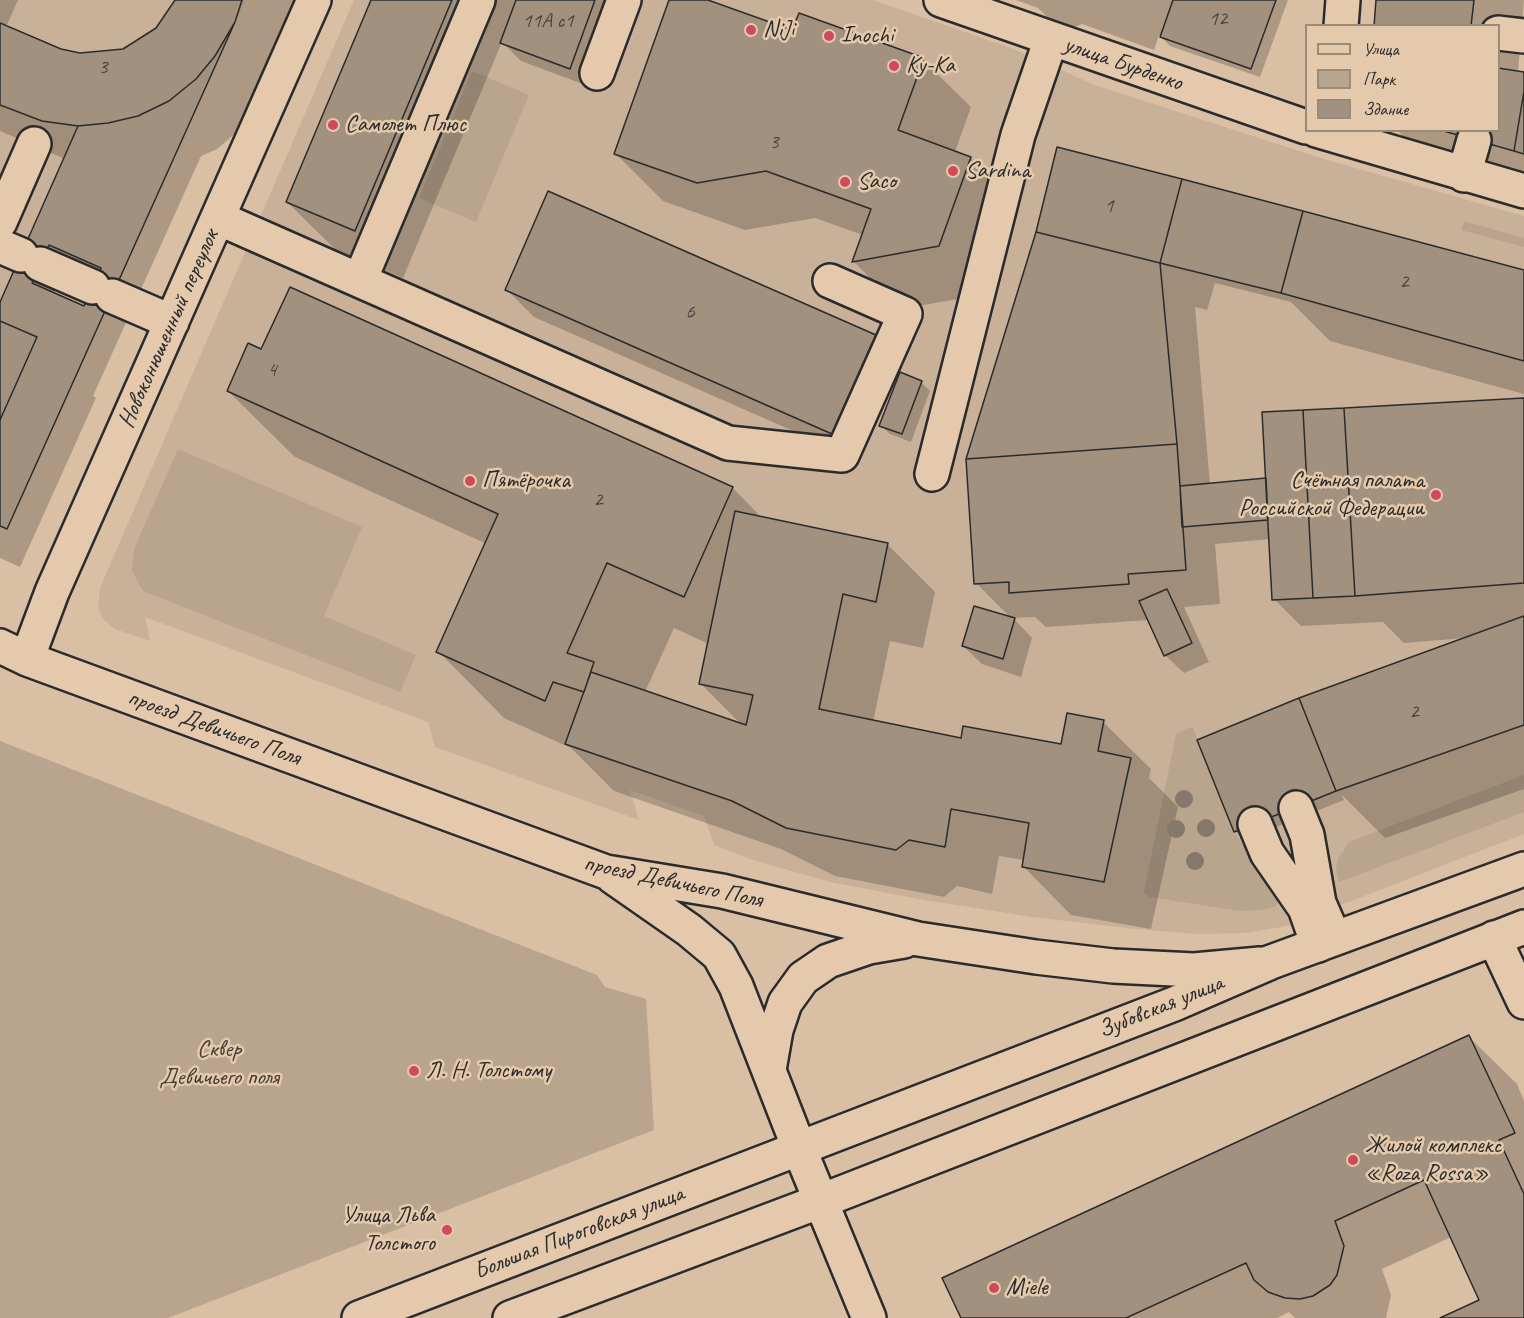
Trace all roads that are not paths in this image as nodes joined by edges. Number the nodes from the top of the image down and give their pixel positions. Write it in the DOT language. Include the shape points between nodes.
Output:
graph roads {
  1 [pos="314,0"];
  2 [pos="478,0"];
  3 [pos="624,0"];
  4 [pos="941,0"];
  5 [pos="1344,0"];
  6 [pos="1341,24"];
  7 [pos="1500,33"];
  8 [pos="1524,36"];
  9 [pos="1052,39"];
  10 [pos="597,73"];
  11 [pos="1305,126"];
  12 [pos="1324,132"];
  13 [pos="1474,140"];
  14 [pos="34,144"];
  15 [pos="1464,175"];
  16 [pos="1524,191"];
  17 [pos="218,218"];
  18 [pos="0,222"];
  19 [pos="20,255"];
  20 [pos="360,280"];
  21 [pos="830,281"];
  22 [pos="172,322"];
  23 [pos="932,474"];
  24 [pos="14,653"];
  25 [pos="1296,808"];
  26 [pos="1255,824"];
  27 [pos="1524,869"];
  28 [pos="606,873"];
  29 [pos="1524,927"];
  30 [pos="1494,938"];
  31 [pos="918,939"];
  32 [pos="1326,942"];
  33 [pos="1270,962"];
  34 [pos="1524,1002"];
  35 [pos="769,1070"];
  36 [pos="799,1148"];
  37 [pos="821,1201"];
  38 [pos="359,1318"];
  39 [pos="510,1318"];
  40 [pos="869,1318"];
  1 -- 17 [label="street, Новоконюшенный переулок"];
  2 -- 20 [label="street"];
  3 -- 10 [label="street"];
  4 -- 9 [label="street, улица Бурденко"];
  5 -- 6 [label="street"];
  7 -- 8 [label="street"];
  9 -- 11 [label="street, улица Бурденко"];
  9 -- 23 [label="street" via="1018,135"];
  12 -- 15 [label="street, улица Бурденко"];
  13 -- 15 [label="street"];
  14 -- 18 [label="street"];
  15 -- 16 [label="street, улица Бурденко"];
  17 -- 20 [label="street"];
  17 -- 22 [label="street, Новоконюшенный переулок"];
  19 -- 22 [label="street"];
  20 -- 21 [label="street" via="728,443 842,455 905,314"];
  22 -- 24 [label="street, Новоконюшенный переулок" via="52,592"];
  24 -- 28 [label="street, проезд Девичьего Поля"];
  25 -- 32 [label="street" via="1307,835"];
  26 -- 32 [label="street" via="1267,853"];
  27 -- 32 [label="street, Зубовская улица"];
  28 -- 31 [label="street, проезд Девичьего Поля" via="722,891"];
  28 -- 35 [label="street" via="689,930 718,955 736,986"];
  29 -- 30 [label="street"];
  30 -- 34 [label="street"];
  30 -- 37 [label="street"];
  31 -- 33 [label="street, проезд Девичьего Поля" via="1113,966 1194,970"];
  31 -- 35 [label="street" via="869,946 828,961 803,978 785,1003"];
  32 -- 33 [label="street, Зубовская улица"];
  33 -- 36 [label="street, Зубовская улица" via="1174,1004"];
  35 -- 36 [label="street"];
  36 -- 37 [label="street"];
  36 -- 38 [label="street, Большая Пироговская улица"];
  37 -- 39 [label="street"];
  37 -- 40 [label="street"];
}
